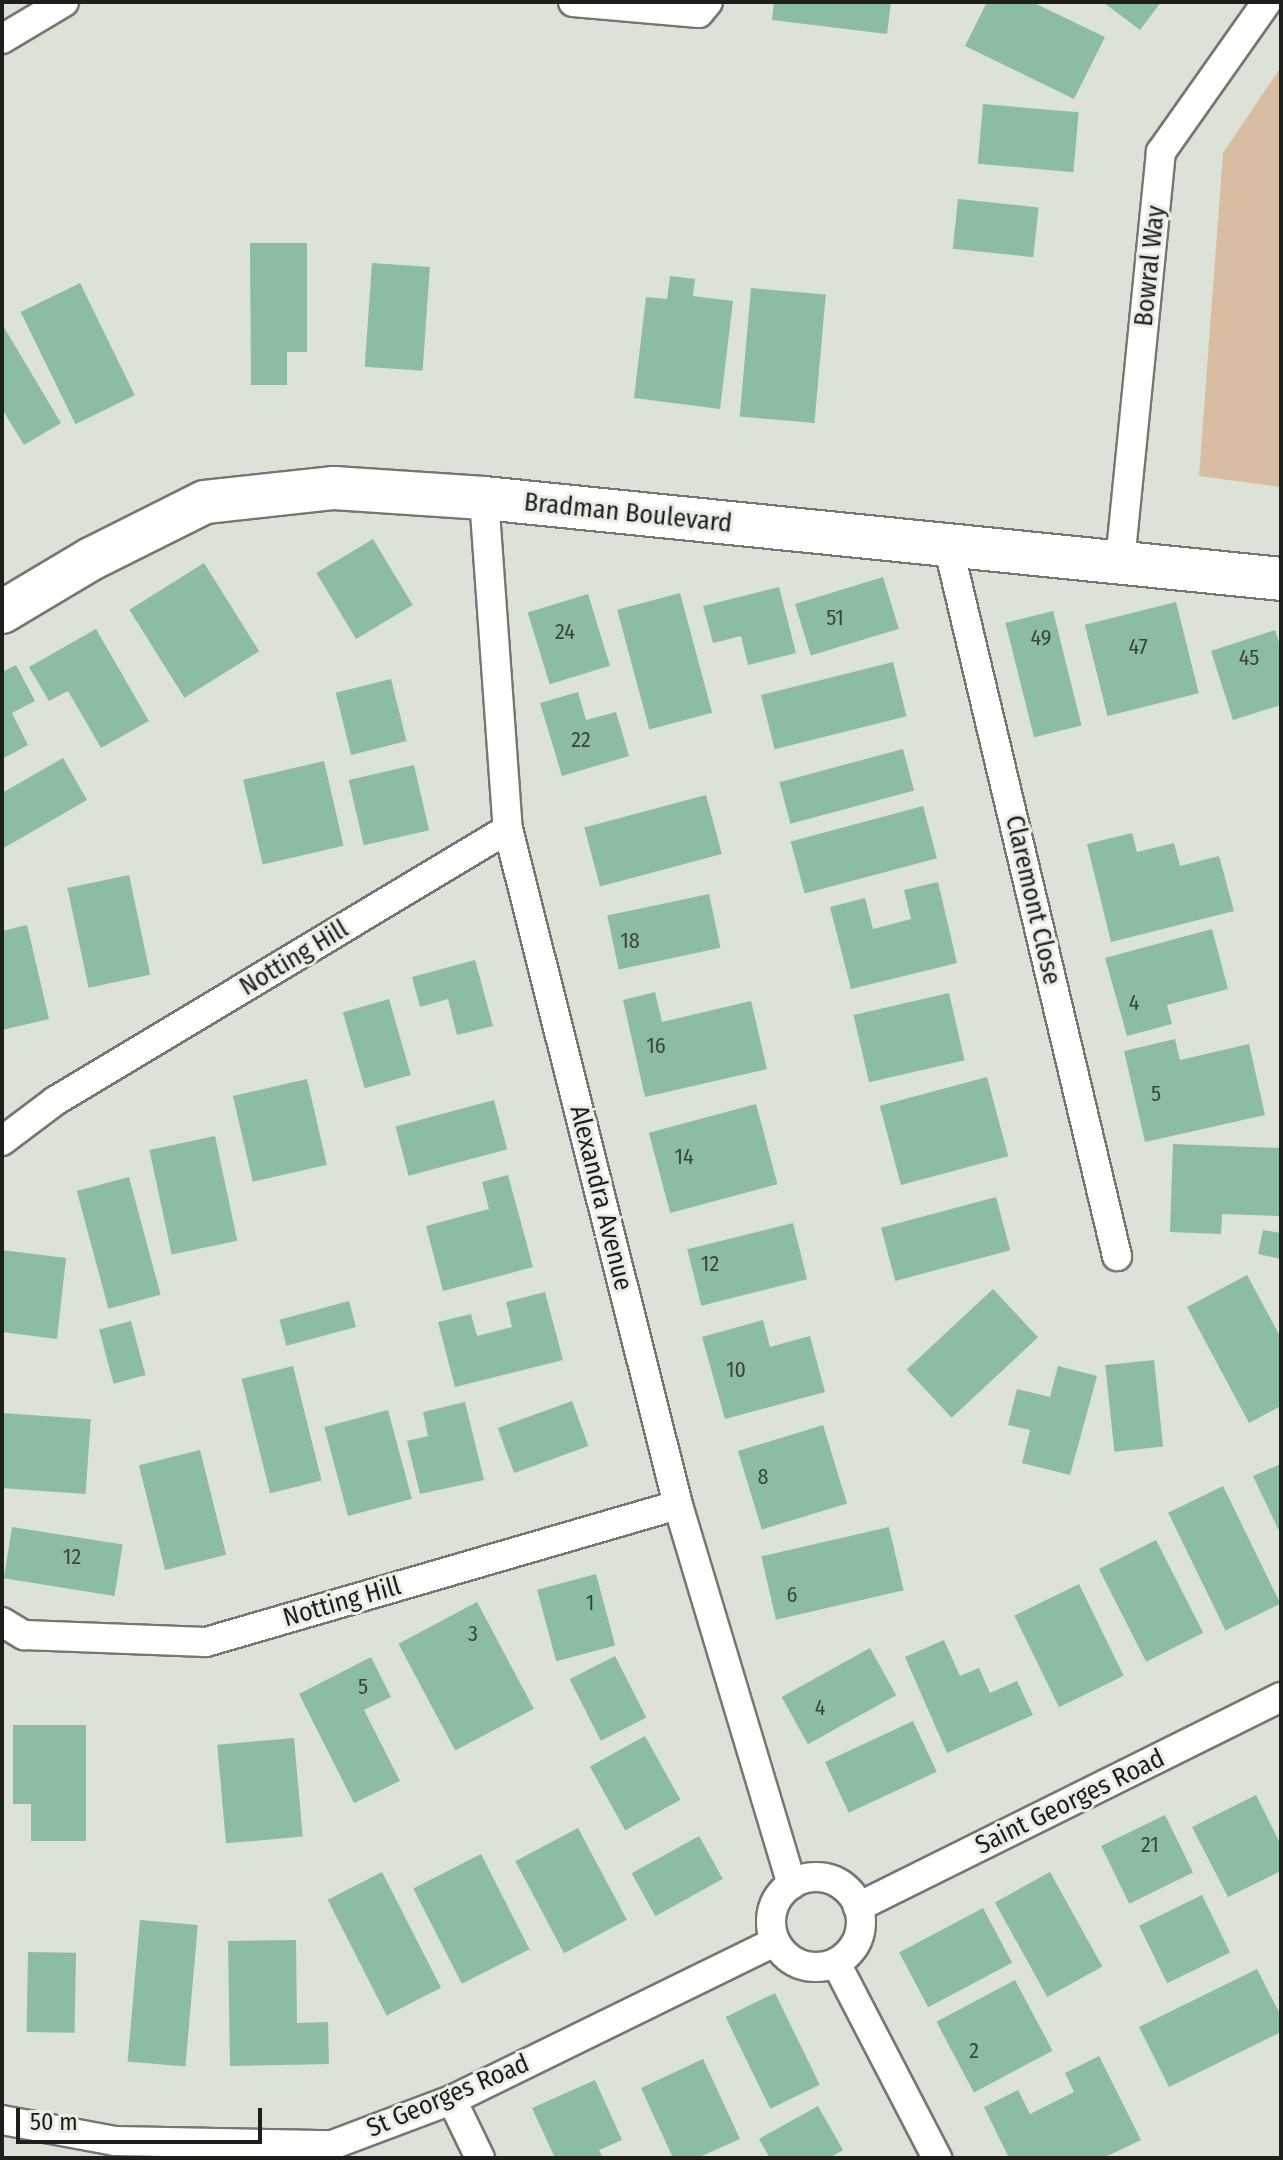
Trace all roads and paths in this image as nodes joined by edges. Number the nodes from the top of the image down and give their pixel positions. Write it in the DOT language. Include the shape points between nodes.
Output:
graph roads {
  1 [pos="64,2"];
  2 [pos="573,2"];
  3 [pos="708,2"];
  4 [pos="1267,2"];
  5 [pos="2,39"];
  6 [pos="484,498"];
  7 [pos="948,545"];
  8 [pos="1120,562"];
  9 [pos="1281,579"];
  10 [pos="2,612"];
  11 [pos="508,829"];
  12 [pos="2,1141"];
  13 [pos="1117,1256"];
  14 [pos="678,1505"];
  15 [pos="2,1622"];
  16 [pos="1281,1697"];
  17 [pos="792,1884"];
  18 [pos="858,1907"];
  19 [pos="775,1942"];
  20 [pos="836,1963"];
  21 [pos="452,2100"];
  22 [pos="2,2120"];
  23 [pos="114,2149"];
  24 [pos="480,2158"];
  25 [pos="937,2158"];
  1 -- 5 [label="street"];
  2 -- 3 [label="street" via="699,13"];
  4 -- 8 [label="street, Bowral Way" via="1161,152"];
  6 -- 7 [label="street, Bradman Boulevard"];
  6 -- 10 [label="street, Bradman Boulevard" via="334,488 205,502 91,559"];
  6 -- 11 [label="street, Alexandra Avenue"];
  7 -- 8 [label="street, Bradman Boulevard"];
  7 -- 13 [label="street, Claremont Close"];
  8 -- 9 [label="street, Bradman Boulevard"];
  11 -- 12 [label="street, Notting Hill" via="55,1101"];
  11 -- 14 [label="street, Alexandra Avenue"];
  14 -- 15 [label="street, Notting Hill" via="206,1642 24,1635"];
  14 -- 17 [label="street, Alexandra Avenue"];
  16 -- 18 [label="street, Saint Georges Road"];
  17 -- 18 [label="street" via="823,1878 838,1883"];
  17 -- 19 [label="street" via="773,1910"];
  18 -- 20 [label="street" via="858,1939"];
  19 -- 20 [label="street" via="795,1962 822,1967"];
  19 -- 21 [label="street, St Georges Road"];
  20 -- 25 [label="street"];
  21 -- 23 [label="street, St Georges Road" via="332,2145"];
  21 -- 24 [label="street"];
  22 -- 23 [label="street, St Georges Road"];
}
